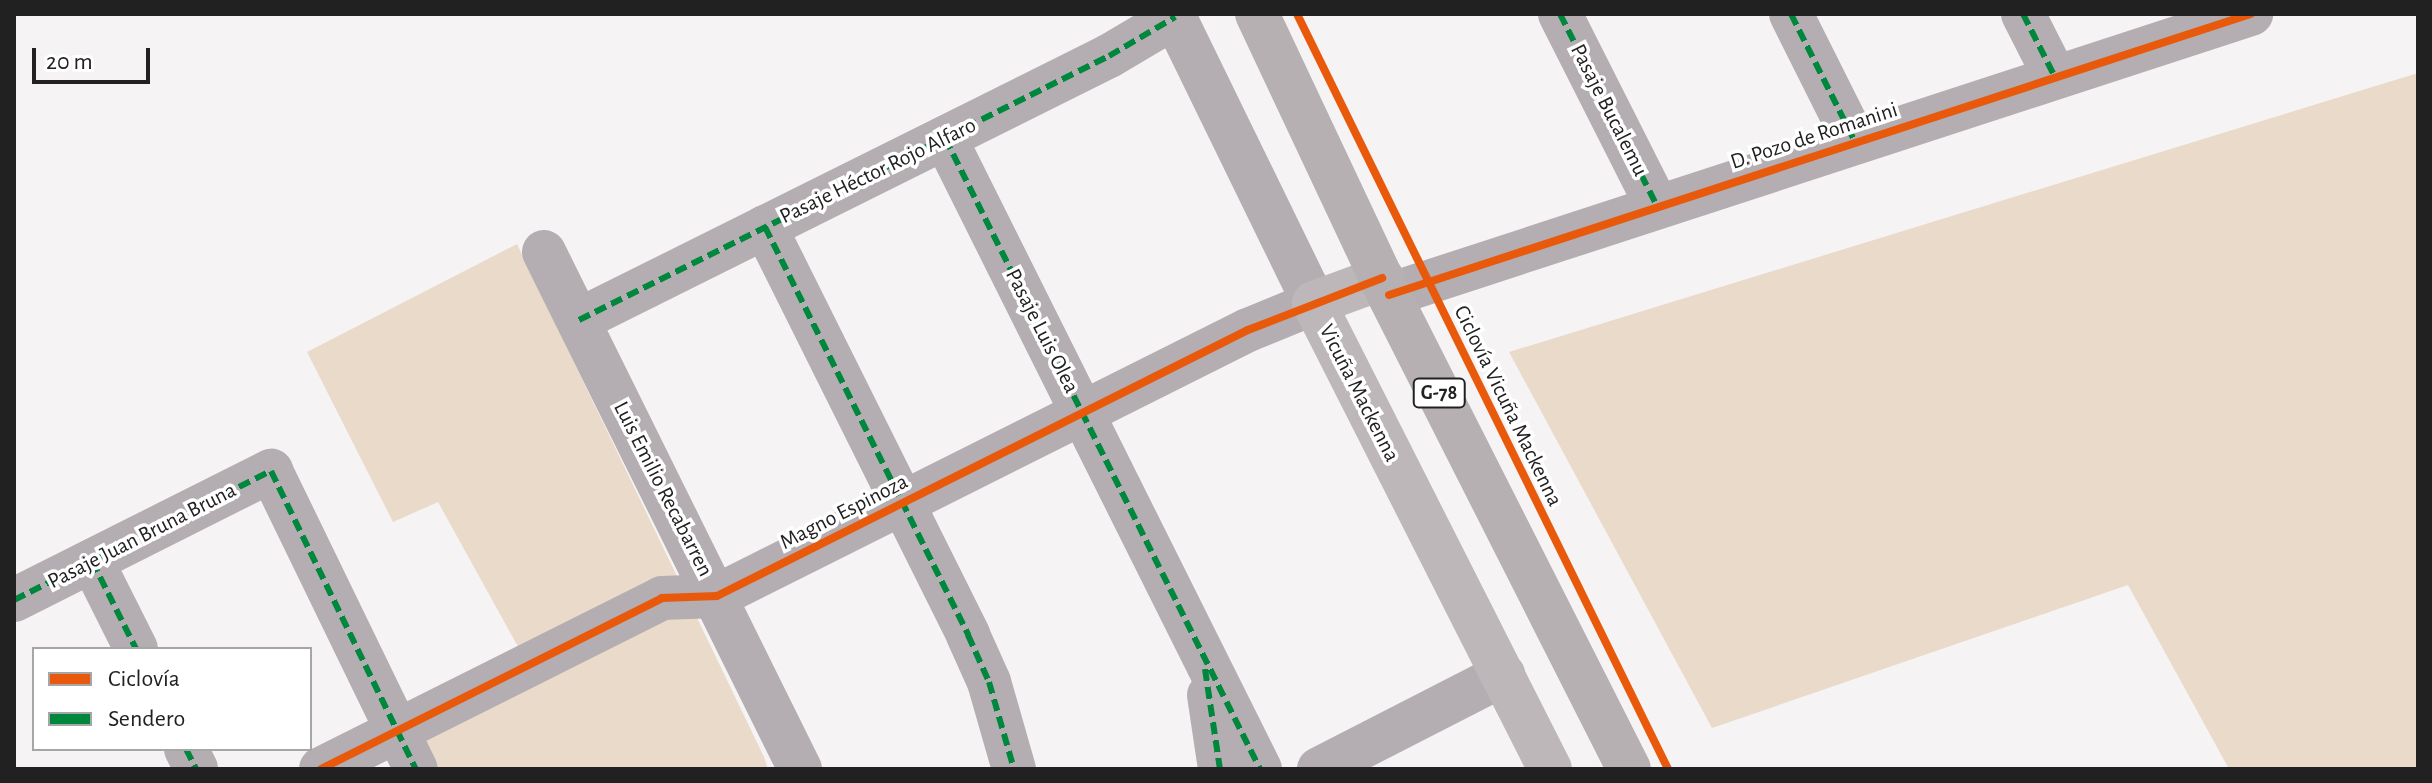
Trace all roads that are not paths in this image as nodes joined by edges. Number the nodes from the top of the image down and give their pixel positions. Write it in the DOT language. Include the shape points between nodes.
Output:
graph roads {
  1 [pos="1257,14"];
  2 [pos="1560,14"];
  3 [pos="1791,14"];
  4 [pos="2023,14"];
  5 [pos="2251,14"];
  6 [pos="1174,15"];
  7 [pos="2055,77"];
  8 [pos="945,138"];
  9 [pos="1855,142"];
  10 [pos="1657,206"];
  11 [pos="765,227"];
  12 [pos="544,252"];
  13 [pos="1386,286"];
  14 [pos="1314,303"];
  15 [pos="579,320"];
  16 [pos="1084,412"];
  17 [pos="902,503"];
  18 [pos="92,561"];
  19 [pos="717,596"];
  20 [pos="14,600"];
  21 [pos="135,647"];
  22 [pos="1203,653"];
  23 [pos="1503,675"];
  24 [pos="408,749"];
  25 [pos="187,751"];
  26 [pos="196,769"];
  27 [pos="321,769"];
  28 [pos="800,769"];
  29 [pos="1014,769"];
  30 [pos="1220,769"];
  31 [pos="1260,769"];
  32 [pos="1319,769"];
  33 [pos="1550,769"];
  34 [pos="1629,769"];
  1 -- 13 [label="main road, G-78"];
  2 -- 10 [label="street, Pasaje Bucalemu"];
  3 -- 9 [label="street"];
  4 -- 7 [label="street"];
  5 -- 7 [label="street, D. Pozo de Romanini"];
  6 -- 8 [label="street, Pasaje Héctor Rojo Alfaro" via="1109,56"];
  6 -- 14 [label="street, Vicuña Mackenna"];
  7 -- 9 [label="street, D. Pozo de Romanini"];
  8 -- 11 [label="street, Pasaje Héctor Rojo Alfaro"];
  8 -- 16 [label="street, Pasaje Luis Olea"];
  9 -- 10 [label="street, D. Pozo de Romanini"];
  10 -- 13 [label="street, D. Pozo de Romanini"];
  11 -- 15 [label="street, Pasaje Héctor Rojo Alfaro"];
  11 -- 17 [label="street"];
  12 -- 15 [label="street, Luis Emilio Recabarren"];
  13 -- 14 [label="street, Magno Espinoza"];
  13 -- 34 [label="main road, G-78"];
  14 -- 16 [label="street, Magno Espinoza"];
  14 -- 23 [label="street, Vicuña Mackenna"];
  15 -- 19 [label="street, Luis Emilio Recabarren"];
  16 -- 17 [label="street, Magno Espinoza"];
  16 -- 22 [label="street, Pasaje Luis Olea"];
  17 -- 19 [label="street, Magno Espinoza"];
  17 -- 29 [label="street" via="989,682"];
  18 -- 20 [label="street, Pasaje Juan Bruna Bruna"];
  18 -- 21 [label="street"];
  18 -- 24 [label="street, Pasaje Juan Bruna Bruna" via="271,471"];
  19 -- 24 [label="street, Magno Espinoza" via="662,598"];
  19 -- 28 [label="street, Luis Emilio Recabarren"];
  22 -- 30 [label="street, Pasaje Luis Olea"];
  22 -- 31 [label="street, Pasaje Luis Olea"];
  23 -- 32 [label="street"];
  23 -- 33 [label="street, Vicuña Mackenna"];
  24 -- 27 [label="street, Magno Espinoza"];
  25 -- 26 [label="street"];
}
